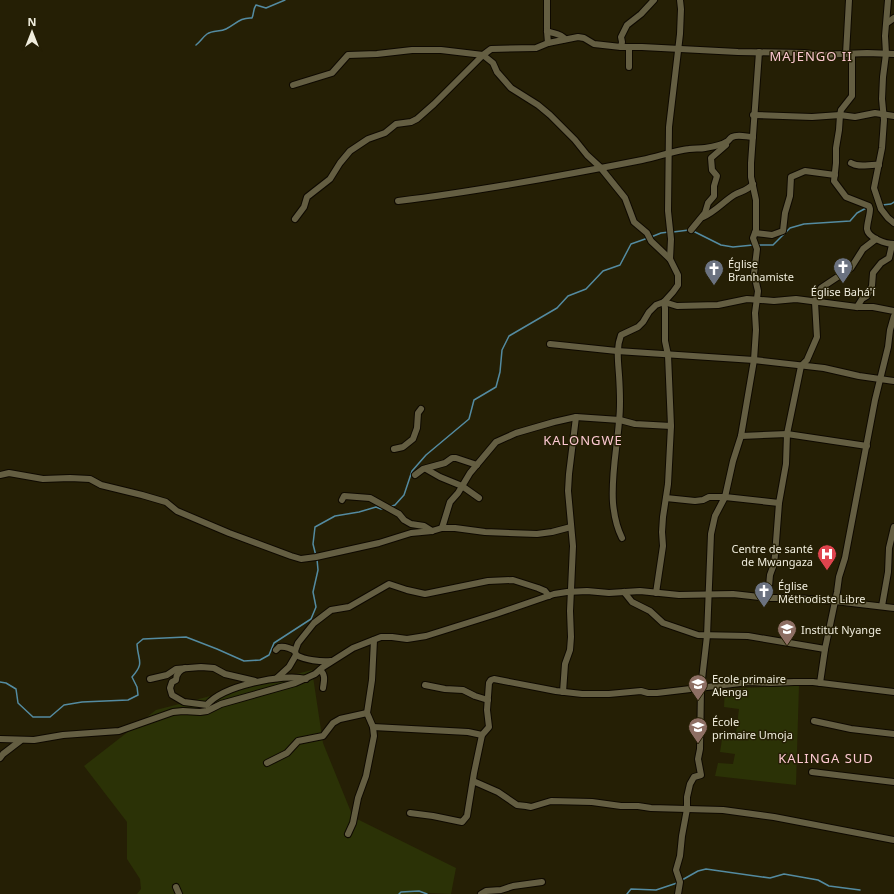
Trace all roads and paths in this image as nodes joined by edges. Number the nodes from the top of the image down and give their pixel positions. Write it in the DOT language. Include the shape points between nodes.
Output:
graph roads {
  1 [pos="547,0"];
  2 [pos="654,0"];
  3 [pos="680,0"];
  4 [pos="849,0"];
  5 [pos="888,0"];
  6 [pos="894,18"];
  7 [pos="886,23"];
  8 [pos="547,31"];
  9 [pos="565,39"];
  10 [pos="548,43"];
  11 [pos="621,47"];
  12 [pos="629,47"];
  13 [pos="678,49"];
  14 [pos="759,52"];
  15 [pos="849,54"];
  16 [pos="886,54"];
  17 [pos="894,54"];
  18 [pos="483,55"];
  19 [pos="629,67"];
  20 [pos="294,85"];
  21 [pos="884,114"];
  22 [pos="753,115"];
  23 [pos="840,115"];
  24 [pos="894,116"];
  25 [pos="736,136"];
  26 [pos="753,138"];
  27 [pos="670,153"];
  28 [pos="851,163"];
  29 [pos="879,165"];
  30 [pos="600,167"];
  31 [pos="835,175"];
  32 [pos="753,184"];
  33 [pos="398,201"];
  34 [pos="295,219"];
  35 [pos="699,219"];
  36 [pos="894,223"];
  37 [pos="691,230"];
  38 [pos="756,233"];
  39 [pos="876,238"];
  40 [pos="893,244"];
  41 [pos="670,259"];
  42 [pos="756,300"];
  43 [pos="664,302"];
  44 [pos="815,302"];
  45 [pos="857,307"];
  46 [pos="894,311"];
  47 [pos="894,316"];
  48 [pos="550,344"];
  49 [pos="617,351"];
  50 [pos="668,355"];
  51 [pos="754,360"];
  52 [pos="801,366"];
  53 [pos="881,380"];
  54 [pos="894,381"];
  55 [pos="421,409"];
  56 [pos="576,418"];
  57 [pos="620,420"];
  58 [pos="671,426"];
  59 [pos="787,434"];
  60 [pos="741,436"];
  61 [pos="867,446"];
  62 [pos="394,449"];
  63 [pos="477,465"];
  64 [pos="426,469"];
  65 [pos="0,475"];
  66 [pos="414,475"];
  67 [pos="462,486"];
  68 [pos="725,497"];
  69 [pos="479,498"];
  70 [pos="666,498"];
  71 [pos="342,500"];
  72 [pos="779,504"];
  73 [pos="571,527"];
  74 [pos="894,527"];
  75 [pos="442,528"];
  76 [pos="432,531"];
  77 [pos="622,538"];
  78 [pos="571,592"];
  79 [pos="624,592"];
  80 [pos="656,593"];
  81 [pos="709,594"];
  82 [pos="549,596"];
  83 [pos="768,598"];
  84 [pos="835,601"];
  85 [pos="882,606"];
  86 [pos="894,608"];
  87 [pos="707,636"];
  88 [pos="374,640"];
  89 [pos="825,649"];
  90 [pos="276,650"];
  91 [pos="295,653"];
  92 [pos="331,661"];
  93 [pos="185,668"];
  94 [pos="320,670"];
  95 [pos="150,679"];
  96 [pos="276,679"];
  97 [pos="306,679"];
  98 [pos="258,682"];
  99 [pos="820,683"];
  100 [pos="425,685"];
  101 [pos="323,688"];
  102 [pos="701,688"];
  103 [pos="563,692"];
  104 [pos="894,692"];
  105 [pos="488,700"];
  106 [pos="221,704"];
  107 [pos="207,705"];
  108 [pos="183,711"];
  109 [pos="367,713"];
  110 [pos="814,722"];
  111 [pos="373,727"];
  112 [pos="894,734"];
  113 [pos="482,735"];
  114 [pos="0,739"];
  115 [pos="20,741"];
  116 [pos="0,758"];
  117 [pos="266,763"];
  118 [pos="812,772"];
  119 [pos="473,781"];
  120 [pos="894,782"];
  121 [pos="687,809"];
  122 [pos="410,813"];
  123 [pos="348,834"];
  124 [pos="894,840"];
  125 [pos="542,882"];
  126 [pos="176,887"];
  127 [pos="179,894"];
  128 [pos="481,894"];
  129 [pos="678,894"];
  1 -- 8 [label="street"];
  2 -- 11 [label="street" via="627,25"];
  3 -- 13 [label="street"];
  4 -- 15 [label="street"];
  5 -- 7 [label="street"];
  6 -- 7 [label="street"];
  7 -- 16 [label="street"];
  8 -- 9 [label="street"];
  8 -- 10 [label="street"];
  9 -- 10 [label="street"];
  9 -- 11 [label="street" via="578,37 594,44"];
  10 -- 18 [label="street" via="536,48 491,49"];
  11 -- 12 [label="street"];
  12 -- 13 [label="street"];
  12 -- 19 [label="street"];
  13 -- 14 [label="street"];
  13 -- 27 [label="street" via="669,127"];
  14 -- 15 [label="street"];
  14 -- 22 [label="street"];
  15 -- 16 [label="street"];
  15 -- 23 [label="street" via="852,96"];
  16 -- 17 [label="street"];
  16 -- 21 [label="street" via="883,77"];
  18 -- 20 [label="street" via="442,50 412,50 348,55 332,73"];
  18 -- 30 [label="street" via="493,63 497,72 511,88 550,115"];
  18 -- 34 [label="street" via="417,119 396,124 385,133 368,139 350,151 330,179 307,197 304,207"];
  21 -- 23 [label="street" via="855,117"];
  21 -- 24 [label="street"];
  21 -- 29 [label="street"];
  22 -- 23 [label="street"];
  22 -- 26 [label="street"];
  23 -- 31 [label="street"];
  25 -- 26 [label="street"];
  25 -- 27 [label="street" via="721,144"];
  25 -- 35 [label="street" via="711,158 712,170 717,176 714,196 708,203 706,213"];
  26 -- 32 [label="street"];
  27 -- 30 [label="street"];
  27 -- 41 [label="street"];
  28 -- 29 [label="street" via="859,166"];
  29 -- 36 [label="street" via="874,188 882,209"];
  30 -- 33 [label="street" via="509,185"];
  30 -- 41 [label="street" via="625,198 634,222"];
  31 -- 38 [label="street" via="805,170 791,177 790,196 782,231 772,235"];
  31 -- 39 [label="street" via="834,181 846,197 869,206 867,229"];
  32 -- 35 [label="street" via="749,189 735,194 716,210"];
  32 -- 38 [label="street" via="756,200"];
  35 -- 37 [label="street"];
  38 -- 42 [label="street" via="753,238 757,247 754,273 758,291"];
  39 -- 40 [label="street" via="886,244"];
  39 -- 44 [label="street" via="863,249 851,268 821,288"];
  40 -- 45 [label="street" via="889,258 873,273 872,286"];
  41 -- 43 [label="street" via="678,275 678,285"];
  42 -- 43 [label="street" via="746,299 718,305 677,306"];
  42 -- 44 [label="street"];
  42 -- 51 [label="street"];
  43 -- 49 [label="street" via="656,306 638,327 621,335"];
  43 -- 50 [label="street"];
  44 -- 45 [label="street"];
  44 -- 52 [label="street" via="818,337 808,360"];
  45 -- 46 [label="street"];
  47 -- 53 [label="street"];
  48 -- 49 [label="street"];
  49 -- 50 [label="street"];
  49 -- 57 [label="street"];
  50 -- 51 [label="street"];
  50 -- 58 [label="street"];
  51 -- 52 [label="street"];
  51 -- 60 [label="street"];
  52 -- 53 [label="street"];
  52 -- 59 [label="street"];
  53 -- 54 [label="street"];
  53 -- 61 [label="street"];
  55 -- 62 [label="street" via="413,439 403,447"];
  56 -- 57 [label="street"];
  56 -- 63 [label="street" via="516,433 496,442"];
  56 -- 73 [label="street" via="568,474"];
  57 -- 58 [label="street" via="635,424"];
  57 -- 77 [label="street" via="613,502"];
  58 -- 70 [label="street"];
  59 -- 60 [label="street"];
  59 -- 61 [label="street"];
  59 -- 72 [label="street" via="786,464"];
  60 -- 68 [label="street"];
  61 -- 84 [label="street"];
  63 -- 64 [label="street" via="452,458 445,464"];
  63 -- 67 [label="street"];
  64 -- 66 [label="street"];
  64 -- 67 [label="street"];
  65 -- 76 [label="street" via="9,473 43,479 90,479 97,484 166,502 177,511 301,559 379,543 411,533"];
  67 -- 69 [label="street"];
  67 -- 75 [label="street" via="450,502"];
  68 -- 70 [label="street" via="709,497 695,501"];
  68 -- 72 [label="street"];
  68 -- 81 [label="street" via="712,524"];
  70 -- 80 [label="street" via="662,524 663,546"];
  71 -- 76 [label="street" via="344,496 370,498 399,514 411,524 424,526"];
  72 -- 83 [label="street" via="774,564 770,575"];
  73 -- 75 [label="street" via="537,534"];
  73 -- 78 [label="street"];
  74 -- 85 [label="street"];
  75 -- 76 [label="street"];
  78 -- 79 [label="street"];
  78 -- 82 [label="street"];
  78 -- 103 [label="street" via="570,646 565,664"];
  79 -- 80 [label="street"];
  79 -- 87 [label="street" via="632,602 650,611 663,623 693,634"];
  80 -- 81 [label="street"];
  81 -- 83 [label="street"];
  81 -- 87 [label="street"];
  82 -- 88 [label="street" via="433,635 407,639 386,636"];
  82 -- 91 [label="street" via="545,591 513,580 488,581 425,594 389,584 349,607 331,610 314,623 298,643"];
  83 -- 84 [label="street"];
  84 -- 85 [label="street"];
  84 -- 89 [label="street"];
  85 -- 86 [label="street"];
  87 -- 89 [label="street" via="748,636"];
  87 -- 102 [label="street"];
  88 -- 92 [label="street" via="352,648"];
  88 -- 109 [label="street"];
  89 -- 99 [label="street"];
  90 -- 91 [label="street" via="283,646"];
  91 -- 92 [label="street" via="302,658"];
  91 -- 96 [label="street" via="289,667"];
  92 -- 94 [label="street"];
  93 -- 95 [label="street"];
  93 -- 98 [label="street" via="214,668 225,674"];
  93 -- 107 [label="street" via="180,670 176,680 172,682 172,695 184,702"];
  94 -- 97 [label="street"];
  94 -- 101 [label="street" via="324,676"];
  96 -- 97 [label="street"];
  96 -- 98 [label="street"];
  97 -- 106 [label="street"];
  98 -- 107 [label="street" via="215,697"];
  99 -- 102 [label="street" via="749,682"];
  99 -- 104 [label="street"];
  100 -- 105 [label="street" via="461,690"];
  102 -- 103 [label="street" via="648,693"];
  102 -- 121 [label="street" via="698,759 701,775 694,777 690,784"];
  103 -- 105 [label="street" via="494,679 489,683"];
  105 -- 113 [label="street" via="489,727"];
  106 -- 107 [label="street"];
  106 -- 108 [label="street" via="200,712"];
  107 -- 108 [label="street"];
  108 -- 115 [label="street" via="146,720 119,731 69,734"];
  109 -- 111 [label="street"];
  109 -- 117 [label="street" via="340,719 333,723 323,736 298,741 287,753"];
  110 -- 112 [label="street"];
  111 -- 113 [label="street"];
  111 -- 123 [label="street" via="374,736 366,776"];
  113 -- 119 [label="street"];
  114 -- 115 [label="street"];
  115 -- 116 [label="street"];
  118 -- 120 [label="street"];
  119 -- 121 [label="street" via="498,792 517,805 531,807 551,801"];
  119 -- 122 [label="street" via="467,816 462,822"];
  121 -- 124 [label="street" via="709,809 774,817"];
  121 -- 129 [label="street" via="676,870 680,882"];
  125 -- 128 [label="street"];
  126 -- 127 [label="street"];
}
